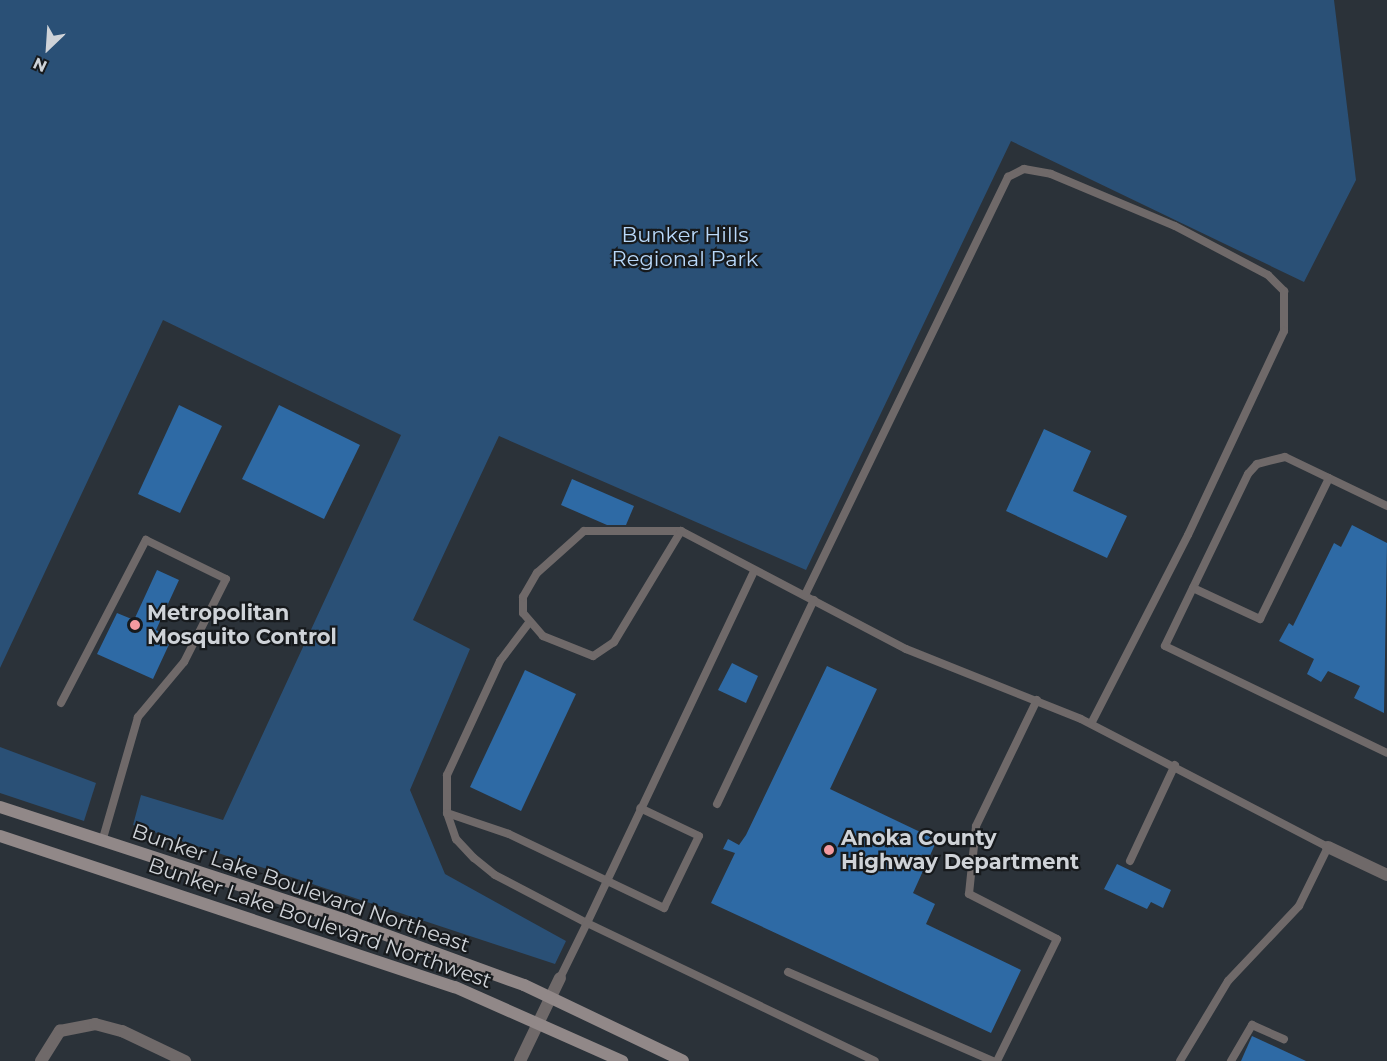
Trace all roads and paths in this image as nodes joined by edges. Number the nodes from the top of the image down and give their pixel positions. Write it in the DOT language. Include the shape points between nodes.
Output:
graph roads {
  1 [pos="1329,478"];
  2 [pos="1387,506"];
  3 [pos="681,531"];
  4 [pos="754,572"];
  5 [pos="1193,588"];
  6 [pos="805,596"];
  7 [pos="814,600"];
  8 [pos="528,624"];
  9 [pos="1037,700"];
  10 [pos="61,703"];
  11 [pos="1091,724"];
  12 [pos="1387,753"];
  13 [pos="1175,765"];
  14 [pos="717,804"];
  15 [pos="0,807"];
  16 [pos="640,808"];
  17 [pos="447,813"];
  18 [pos="0,836"];
  19 [pos="102,842"];
  20 [pos="1328,847"];
  21 [pos="1130,861"];
  22 [pos="1387,875"];
  23 [pos="606,881"];
  24 [pos="587,923"];
  25 [pos="788,972"];
  26 [pos="560,978"];
  27 [pos="551,997"];
  28 [pos="539,1021"];
  29 [pos="1284,1039"];
  30 [pos="40,1061"];
  31 [pos="185,1061"];
  32 [pos="520,1061"];
  33 [pos="622,1061"];
  34 [pos="683,1061"];
  35 [pos="875,1061"];
  36 [pos="995,1061"];
  37 [pos="1180,1061"];
  38 [pos="1231,1061"];
  1 -- 2 [label="lane"];
  1 -- 5 [label="lane" via="1285,457 1257,464 1248,474"];
  1 -- 5 [label="lane" via="1260,619"];
  3 -- 4 [label="lane"];
  3 -- 8 [label="lane" via="584,531 537,573 523,597"];
  3 -- 8 [label="lane" via="614,642 593,656 543,636"];
  4 -- 6 [label="lane"];
  4 -- 16 [label="lane"];
  5 -- 12 [label="lane" via="1165,646"];
  6 -- 7 [label="lane"];
  6 -- 11 [label="lane" via="1008,177 1024,169 1051,174 1175,226 1268,275 1284,291 1284,331"];
  7 -- 9 [label="lane" via="934,662"];
  7 -- 14 [label="lane"];
  8 -- 17 [label="lane" via="500,661 447,775"];
  9 -- 11 [label="lane"];
  9 -- 36 [label="lane" via="976,826 969,894 1057,939"];
  10 -- 19 [label="lane" via="146,540 226,579 184,662 138,717"];
  11 -- 13 [label="lane"];
  13 -- 20 [label="lane"];
  13 -- 21 [label="lane"];
  15 -- 19 [label="main road, Bunker Lake Boulevard Northeast"];
  16 -- 23 [label="lane"];
  16 -- 23 [label="lane" via="699,836 664,908"];
  17 -- 23 [label="lane" via="509,834"];
  17 -- 24 [label="lane" via="456,839 495,875"];
  18 -- 28 [label="main road, Bunker Lake Boulevard Northwest" via="396,966"];
  19 -- 27 [label="main road, Bunker Lake Boulevard Northeast" via="345,920"];
  20 -- 22 [label="street"];
  20 -- 37 [label="lane" via="1299,906 1228,981"];
  23 -- 24 [label="lane"];
  24 -- 26 [label="lane"];
  24 -- 35 [label="lane"];
  25 -- 36 [label="lane"];
  26 -- 27 [label="street"];
  27 -- 28 [label="street"];
  27 -- 34 [label="main road, Bunker Lake Boulevard Northeast"];
  28 -- 32 [label="street"];
  28 -- 33 [label="main road, Bunker Lake Boulevard Northwest"];
  29 -- 38 [label="lane" via="1252,1026"];
  30 -- 31 [label="street" via="60,1031 95,1024 122,1031"];
}
